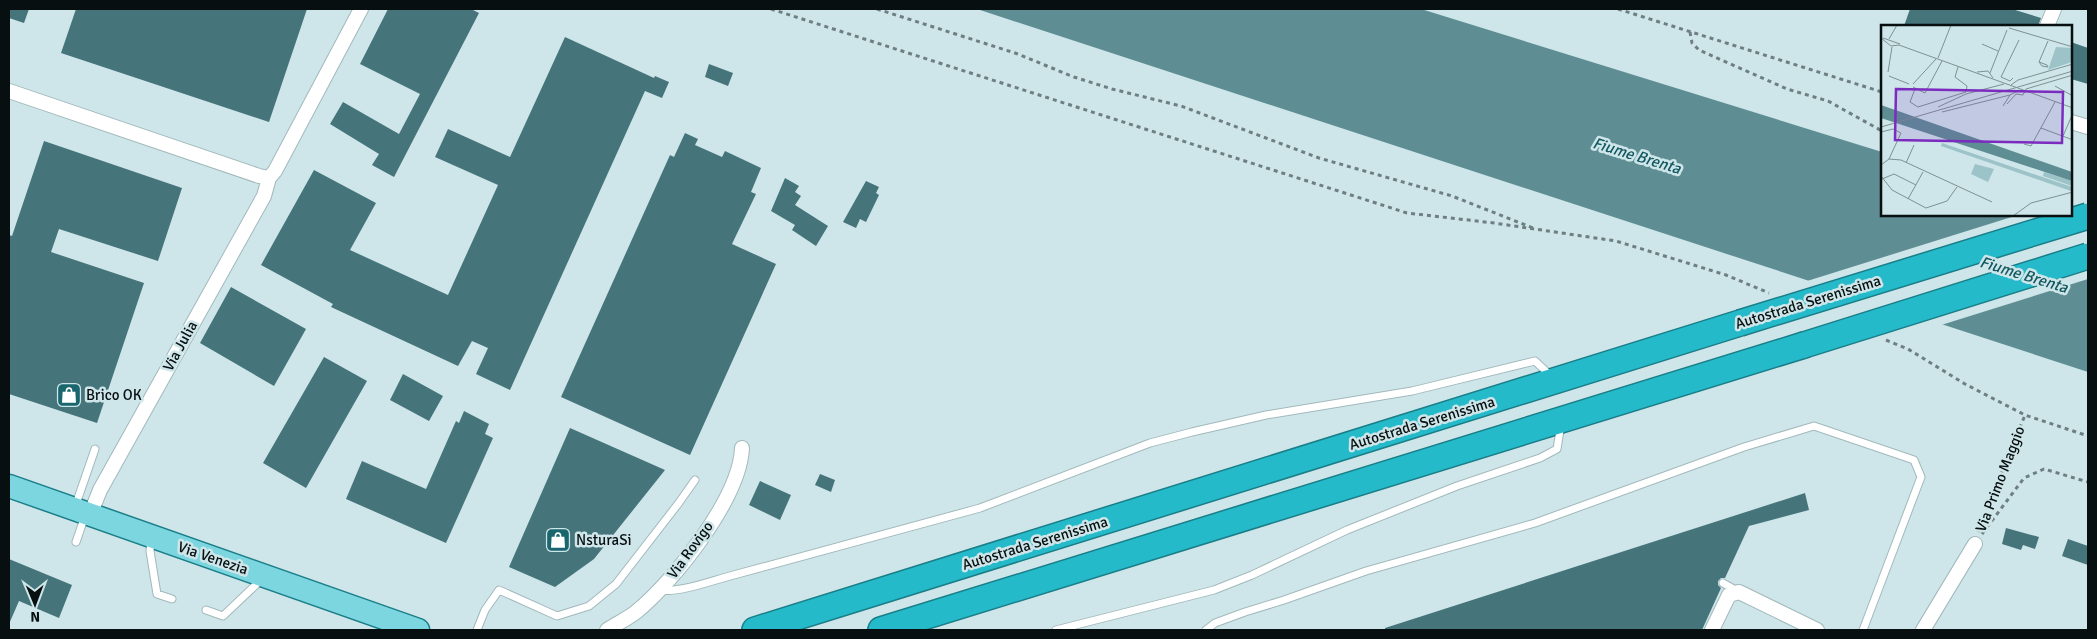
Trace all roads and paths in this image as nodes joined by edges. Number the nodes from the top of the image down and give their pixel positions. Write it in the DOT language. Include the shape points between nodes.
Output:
graph roads {
  1 [pos="361,9"];
  2 [pos="771,9"];
  3 [pos="877,9"];
  4 [pos="1618,9"];
  5 [pos="2054,9"];
  6 [pos="2047,25"];
  7 [pos="1690,32"];
  8 [pos="9,91"];
  9 [pos="1881,92"];
  10 [pos="2072,122"];
  11 [pos="2088,127"];
  12 [pos="1881,130"];
  13 [pos="269,178"];
  14 [pos="2088,216"];
  15 [pos="1494,223"];
  16 [pos="1538,230"];
  17 [pos="2088,256"];
  18 [pos="1556,382"];
  19 [pos="1562,419"];
  20 [pos="2088,436"];
  21 [pos="742,448"];
  22 [pos="94,449"];
  23 [pos="694,480"];
  24 [pos="2088,482"];
  25 [pos="9,486"];
  26 [pos="83,513"];
  27 [pos="151,536"];
  28 [pos="76,542"];
  29 [pos="1975,544"];
  30 [pos="266,576"];
  31 [pos="660,590"];
  32 [pos="1730,590"];
  33 [pos="172,599"];
  34 [pos="206,610"];
  35 [pos="418,630"];
  36 [pos="477,630"];
  37 [pos="607,630"];
  38 [pos="755,630"];
  39 [pos="881,630"];
  40 [pos="1056,630"];
  41 [pos="1206,630"];
  42 [pos="1712,630"];
  43 [pos="1716,630"];
  44 [pos="1817,630"];
  45 [pos="1863,630"];
  46 [pos="1924,630"];
  1 -- 13 [label="street, Via Julia"];
  2 -- 15 [label="path" via="1407,213"];
  3 -- 16 [label="path" via="1015,53 1074,77 1181,106 1319,158 1452,196"];
  4 -- 7 [label="path"];
  5 -- 6 [label="street"];
  7 -- 9 [label="path"];
  7 -- 12 [label="path" via="1692,43 1699,50 1787,89 1828,101"];
  8 -- 13 [label="street"];
  10 -- 11 [label="street"];
  13 -- 26 [label="street, Via Julia" via="264,196 100,490"];
  14 -- 18 [label="highway, Autostrada Serenissima, bridge"];
  17 -- 19 [label="highway, bridge"];
  18 -- 31 [label="lane" via="1535,361 1412,391 1266,415 1192,432 1140,446 980,508 688,587"];
  18 -- 38 [label="highway, Autostrada Serenissima"];
  19 -- 39 [label="highway"];
  19 -- 40 [label="lane" via="1557,449 1540,458 1457,486 1347,530 1214,590"];
  20 -- 29 [label="path, Via Primo Maggio" via="2025,415"];
  21 -- 31 [label="street, Via Rovigo" via="740,469 724,502 689,556"];
  22 -- 26 [label="lane"];
  23 -- 36 [label="lane" via="616,584 589,606 557,616 499,590 485,610"];
  24 -- 29 [label="path, Via Primo Maggio" via="2044,469 2024,478"];
  25 -- 26 [label="main road, Via Venezia"];
  26 -- 27 [label="main road, Via Venezia"];
  26 -- 28 [label="lane"];
  27 -- 30 [label="main road, Via Venezia"];
  27 -- 33 [label="lane" via="150,551 157,594"];
  29 -- 46 [label="street, Via Primo Maggio"];
  30 -- 34 [label="lane" via="223,616"];
  30 -- 35 [label="main road, Via Venezia"];
  31 -- 37 [label="street, Via Rovigo" via="635,613"];
  32 -- 42 [label="street"];
  32 -- 43 [label="street"];
  32 -- 44 [label="street"];
  41 -- 45 [label="lane" via="1244,612 1366,571 1536,523 1744,447 1814,426 1914,460 1921,477"];
}
